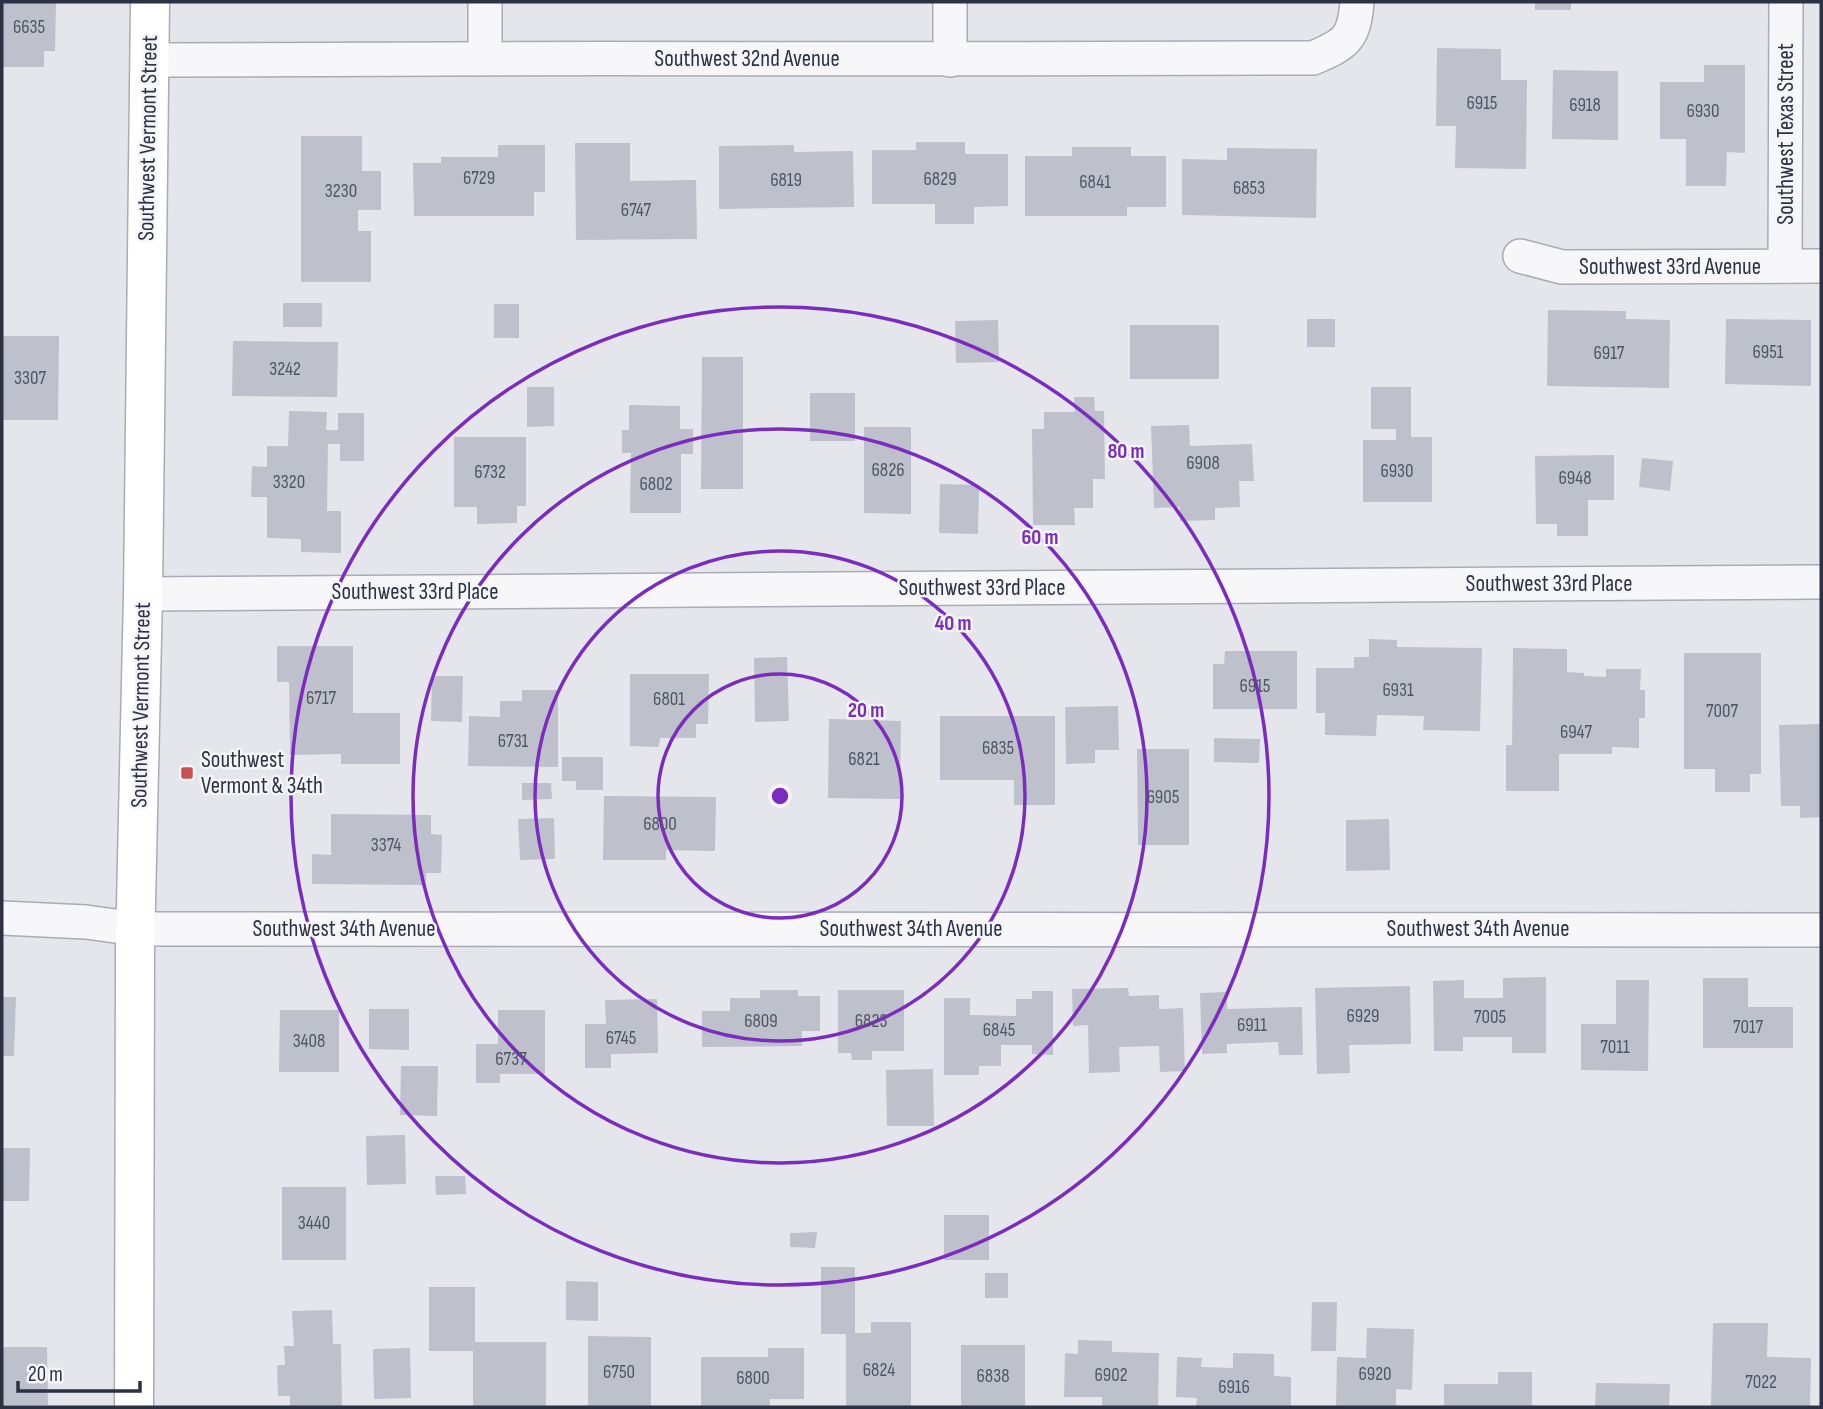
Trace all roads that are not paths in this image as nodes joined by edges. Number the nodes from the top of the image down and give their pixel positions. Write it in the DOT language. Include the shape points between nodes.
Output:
graph roads {
  1 [pos="150,2"];
  2 [pos="485,2"];
  3 [pos="950,2"];
  4 [pos="1357,2"];
  5 [pos="1786,2"];
  6 [pos="485,57"];
  7 [pos="149,60"];
  8 [pos="950,60"];
  9 [pos="1520,256"];
  10 [pos="1785,266"];
  11 [pos="1821,266"];
  12 [pos="1821,582"];
  13 [pos="144,594"];
  14 [pos="2,918"];
  15 [pos="137,929"];
  16 [pos="1821,930"];
  17 [pos="134,1407"];
  1 -- 7 [label="main road, Southwest Vermont Street"];
  2 -- 6 [label="street"];
  3 -- 8 [label="street"];
  4 -- 8 [label="street, Southwest 32nd Avenue" via="1355,23 1342,46 1313,58"];
  5 -- 10 [label="street, Southwest Texas Street"];
  6 -- 7 [label="street, Southwest 32nd Avenue"];
  6 -- 8 [label="street, Southwest 32nd Avenue"];
  7 -- 13 [label="main road, Southwest Vermont Street"];
  9 -- 10 [label="street, Southwest 33rd Avenue" via="1562,267"];
  10 -- 11 [label="street, Southwest 33rd Avenue"];
  12 -- 13 [label="street, Southwest 33rd Place"];
  13 -- 15 [label="main road, Southwest Vermont Street"];
  14 -- 15 [label="street, Southwest 34th Avenue"];
  15 -- 16 [label="street, Southwest 34th Avenue"];
  15 -- 17 [label="main road, Southwest Vermont Street"];
}
